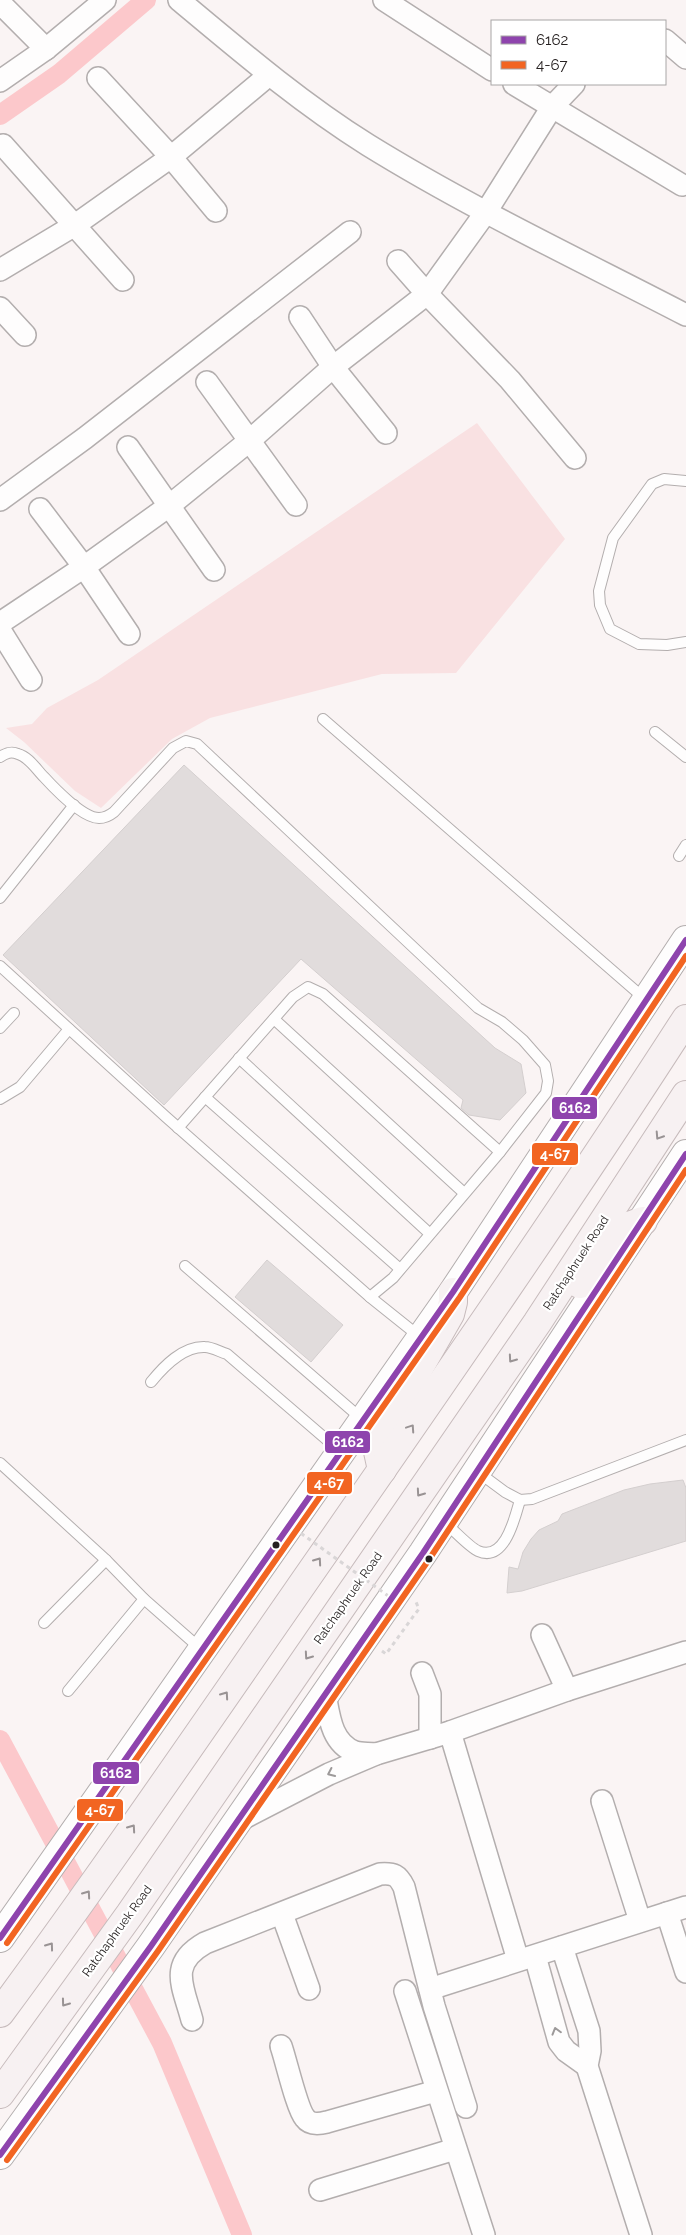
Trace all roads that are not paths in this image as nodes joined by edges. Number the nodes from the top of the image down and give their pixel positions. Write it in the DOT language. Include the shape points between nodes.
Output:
graph roads {
  1 [pos="105,0"];
  2 [pos="179,0"];
  3 [pos="384,0"];
  4 [pos="0,3"];
  5 [pos="666,41"];
  6 [pos="46,49"];
  7 [pos="686,58"];
  8 [pos="491,69"];
  9 [pos="268,75"];
  10 [pos="98,78"];
  11 [pos="0,81"];
  12 [pos="516,85"];
  13 [pos="573,85"];
  14 [pos="552,107"];
  15 [pos="3,145"];
  16 [pos="171,157"];
  17 [pos="682,185"];
  18 [pos="216,211"];
  19 [pos="486,212"];
  20 [pos="75,224"];
  21 [pos="350,232"];
  22 [pos="398,261"];
  23 [pos="0,270"];
  24 [pos="123,280"];
  25 [pos="427,294"];
  26 [pos="0,308"];
  27 [pos="686,315"];
  28 [pos="300,317"];
  29 [pos="25,335"];
  30 [pos="333,367"];
  31 [pos="207,382"];
  32 [pos="386,433"];
  33 [pos="249,441"];
  34 [pos="128,447"];
  35 [pos="575,458"];
  36 [pos="686,481"];
  37 [pos="0,500"];
  38 [pos="296,504"];
  39 [pos="168,506"];
  40 [pos="40,509"];
  41 [pos="84,567"];
  42 [pos="214,570"];
  43 [pos="0,623"];
  44 [pos="0,630"];
  45 [pos="129,634"];
  46 [pos="686,642"];
  47 [pos="31,680"];
  48 [pos="323,719"];
  49 [pos="655,732"];
  50 [pos="0,757"];
  51 [pos="686,757"];
  52 [pos="74,805"];
  53 [pos="686,845"];
  54 [pos="679,856"];
  55 [pos="0,898"];
  56 [pos="686,940"];
  57 [pos="0,966"];
  58 [pos="646,999"];
  59 [pos="14,1012"];
  60 [pos="274,1019"];
  61 [pos="686,1019"];
  62 [pos="0,1028"];
  63 [pos="69,1029"];
  64 [pos="239,1058"];
  65 [pos="686,1095"];
  66 [pos="205,1097"];
  67 [pos="0,1100"];
  68 [pos="178,1128"];
  69 [pos="500,1152"];
  70 [pos="685,1160"];
  71 [pos="464,1193"];
  72 [pos="644,1220"];
  73 [pos="429,1234"];
  74 [pos="185,1266"];
  75 [pos="400,1269"];
  76 [pos="453,1292"];
  77 [pos="370,1297"];
  78 [pos="537,1324"];
  79 [pos="421,1338"];
  80 [pos="151,1382"];
  81 [pos="364,1421"];
  82 [pos="686,1440"];
  83 [pos="341,1452"];
  84 [pos="0,1463"];
  85 [pos="382,1470"];
  86 [pos="477,1472"];
  87 [pos="520,1500"];
  88 [pos="444,1522"];
  89 [pos="106,1560"];
  90 [pos="144,1599"];
  91 [pos="44,1623"];
  92 [pos="542,1635"];
  93 [pos="202,1650"];
  94 [pos="686,1652"];
  95 [pos="422,1673"];
  96 [pos="567,1690"];
  97 [pos="68,1691"];
  98 [pos="325,1694"];
  99 [pos="440,1735"];
  100 [pos="376,1754"];
  101 [pos="602,1801"];
  102 [pos="238,1821"];
  103 [pos="677,1910"];
  104 [pos="282,1914"];
  105 [pos="640,1921"];
  106 [pos="0,1938"];
  107 [pos="562,1946"];
  108 [pos="526,1958"];
  109 [pos="686,1972"];
  110 [pos="309,1989"];
  111 [pos="430,1989"];
  112 [pos="405,1991"];
  113 [pos="0,2013"];
  114 [pos="192,2020"];
  115 [pos="281,2046"];
  116 [pos="587,2066"];
  117 [pos="436,2091"];
  118 [pos="0,2094"];
  119 [pos="466,2107"];
  120 [pos="455,2149"];
  121 [pos="0,2155"];
  122 [pos="320,2190"];
  123 [pos="484,2235"];
  124 [pos="641,2235"];
  1 -- 6 [label="street"];
  2 -- 9 [label="street"];
  3 -- 8 [label="street"];
  4 -- 6 [label="street"];
  5 -- 7 [label="street"];
  6 -- 11 [label="street"];
  9 -- 16 [label="street"];
  9 -- 19 [label="street" via="368,145"];
  10 -- 16 [label="street"];
  12 -- 14 [label="street"];
  13 -- 14 [label="street"];
  14 -- 17 [label="street"];
  14 -- 19 [label="street"];
  15 -- 20 [label="street"];
  16 -- 18 [label="street"];
  16 -- 20 [label="street"];
  19 -- 25 [label="street"];
  19 -- 27 [label="street"];
  20 -- 23 [label="street"];
  20 -- 24 [label="street"];
  21 -- 37 [label="street" via="86,438"];
  22 -- 25 [label="street"];
  25 -- 30 [label="street"];
  25 -- 35 [label="street" via="510,380"];
  26 -- 29 [label="street"];
  28 -- 30 [label="street"];
  30 -- 32 [label="street"];
  30 -- 33 [label="street"];
  31 -- 33 [label="street"];
  33 -- 38 [label="street"];
  33 -- 39 [label="street"];
  34 -- 39 [label="street"];
  36 -- 46 [label="lane" via="664,479 652,484 613,538 598,591 610,628 639,644"];
  39 -- 41 [label="street"];
  39 -- 42 [label="street"];
  40 -- 41 [label="street"];
  41 -- 43 [label="street"];
  41 -- 45 [label="street"];
  44 -- 47 [label="street"];
  48 -- 58 [label="lane"];
  49 -- 51 [label="lane"];
  50 -- 52 [label="lane" via="6,753 28,759"];
  52 -- 55 [label="lane"];
  52 -- 69 [label="lane" via="92,817 108,816 173,748 186,741 197,744 478,1008 502,1022 545,1065 546,1093"];
  53 -- 54 [label="lane"];
  56 -- 58 [label="main road"];
  57 -- 63 [label="lane"];
  58 -- 76 [label="main road"];
  59 -- 62 [label="lane"];
  60 -- 64 [label="lane"];
  60 -- 69 [label="lane" via="293,997 308,987 323,994"];
  60 -- 71 [label="lane"];
  85 -- 61 [label="main road, one-way" via="548,1229"];
  63 -- 67 [label="lane" via="20,1087"];
  63 -- 68 [label="lane"];
  64 -- 66 [label="lane"];
  64 -- 73 [label="lane"];
  65 -- 78 [label="main road, Ratchaphruek Road, one-way"];
  66 -- 68 [label="lane"];
  66 -- 75 [label="lane"];
  68 -- 77 [label="lane"];
  69 -- 71 [label="lane"];
  70 -- 72 [label="main road"];
  71 -- 73 [label="lane"];
  72 -- 78 [label="main road" via="629,1226 559,1310"];
  72 -- 86 [label="main road"];
  73 -- 75 [label="lane"];
  74 -- 81 [label="lane"];
  75 -- 77 [label="lane"];
  76 -- 79 [label="main road"];
  76 -- 85 [label="main road" via="450,1314 377,1446"];
  77 -- 79 [label="lane"];
  78 -- 118 [label="main road, Ratchaphruek Road, one-way" via="130,1914"];
  79 -- 81 [label="main road"];
  80 -- 83 [label="lane" via="164,1366 192,1348 207,1346 227,1354"];
  81 -- 83 [label="main road"];
  82 -- 87 [label="lane" via="546,1494"];
  83 -- 93 [label="main road"];
  84 -- 89 [label="lane"];
  113 -- 85 [label="main road, one-way" via="69,1920"];
  86 -- 87 [label="lane"];
  86 -- 88 [label="main road"];
  87 -- 88 [label="lane" via="507,1538 490,1553 478,1551"];
  88 -- 98 [label="main road"];
  89 -- 90 [label="lane"];
  89 -- 91 [label="lane"];
  90 -- 93 [label="lane"];
  90 -- 97 [label="lane"];
  92 -- 96 [label="street"];
  93 -- 106 [label="main road"];
  94 -- 96 [label="street"];
  95 -- 99 [label="street"];
  96 -- 99 [label="street"];
  98 -- 100 [label="street" via="336,1736 355,1752"];
  98 -- 102 [label="main road"];
  99 -- 100 [label="street"];
  99 -- 108 [label="street"];
  100 -- 102 [label="street, one-way" via="329,1774"];
  101 -- 105 [label="street"];
  102 -- 121 [label="main road"];
  103 -- 105 [label="street"];
  103 -- 109 [label="street"];
  104 -- 110 [label="street"];
  104 -- 111 [label="street" via="380,1874 392,1873 399,1877 404,1887"];
  104 -- 114 [label="street" via="205,1943 184,1960 180,1969 181,1980"];
  105 -- 107 [label="street"];
  107 -- 108 [label="street"];
  107 -- 116 [label="street" via="589,2031"];
  108 -- 111 [label="street"];
  116 -- 108 [label="street, one-way" via="559,2042"];
  111 -- 119 [label="street"];
  112 -- 117 [label="street"];
  115 -- 117 [label="street" via="300,2107 311,2123 327,2122"];
  116 -- 124 [label="street"];
  117 -- 120 [label="street"];
  120 -- 122 [label="street"];
  120 -- 123 [label="street"];
}
